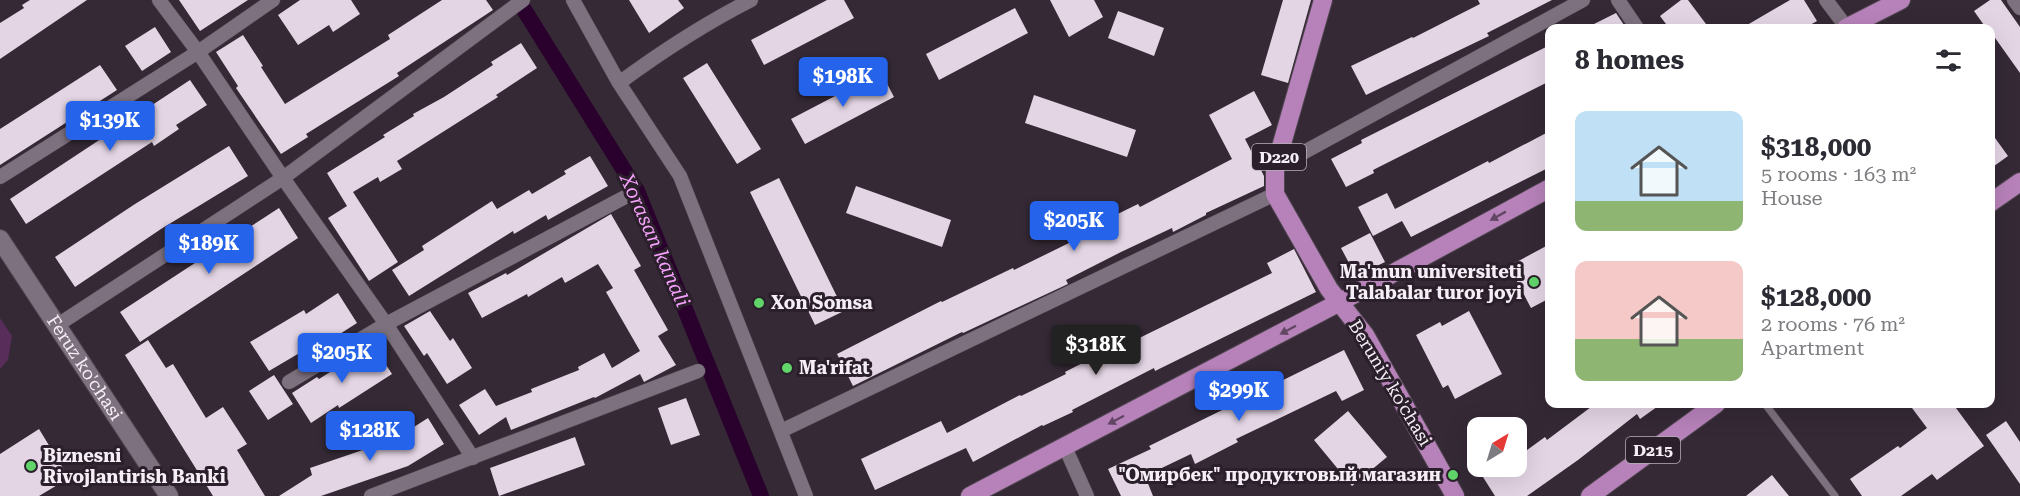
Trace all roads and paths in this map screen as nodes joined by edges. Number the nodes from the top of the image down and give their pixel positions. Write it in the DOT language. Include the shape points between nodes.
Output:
graph roads {
  1 [pos="159,0"];
  2 [pos="273,0"];
  3 [pos="523,0"];
  4 [pos="573,0"];
  5 [pos="751,0"];
  6 [pos="1323,0"];
  7 [pos="1583,0"];
  8 [pos="1617,0"];
  9 [pos="1826,0"];
  10 [pos="1901,0"];
  11 [pos="2014,0"];
  12 [pos="2020,8"];
  13 [pos="1634,24"];
  14 [pos="1843,24"];
  15 [pos="1854,24"];
  16 [pos="198,52"];
  17 [pos="619,83"];
  18 [pos="1275,168"];
  19 [pos="0,177"];
  20 [pos="283,178"];
  21 [pos="2020,182"];
  22 [pos="1545,191"];
  23 [pos="1275,194"];
  24 [pos="627,196"];
  25 [pos="1995,200"];
  26 [pos="0,239"];
  27 [pos="1340,302"];
  28 [pos="386,324"];
  29 [pos="56,326"];
  30 [pos="698,370"];
  31 [pos="289,382"];
  32 [pos="1711,408"];
  33 [pos="1768,408"];
  34 [pos="781,431"];
  35 [pos="1065,447"];
  36 [pos="473,458"];
  37 [pos="169,496"];
  38 [pos="371,496"];
  39 [pos="806,496"];
  40 [pos="970,496"];
  41 [pos="1087,496"];
  42 [pos="1455,496"];
  43 [pos="1590,496"];
  44 [pos="1835,496"];
  1 -- 16 [label="street"];
  2 -- 16 [label="street"];
  3 -- 20 [label="street"];
  4 -- 17 [label="street"];
  5 -- 17 [label="street" via="707,23"];
  6 -- 18 [label="main road, D220"];
  7 -- 18 [label="street"];
  8 -- 13 [label="street"];
  9 -- 14 [label="street"];
  10 -- 15 [label="main road"];
  11 -- 12 [label="street"];
  16 -- 19 [label="street"];
  16 -- 20 [label="street"];
  17 -- 34 [label="street" via="680,176"];
  18 -- 23 [label="main road, D220"];
  20 -- 28 [label="street"];
  20 -- 29 [label="street"];
  21 -- 25 [label="main road"];
  22 -- 27 [label="main road, one-way"];
  23 -- 27 [label="main road, D220"];
  23 -- 34 [label="street"];
  24 -- 28 [label="street"];
  26 -- 29 [label="main road, Feruz ko'chasi"];
  27 -- 35 [label="main road, one-way"];
  27 -- 42 [label="main road, Beruniy ko'chasi / D220" via="1365,335"];
  28 -- 31 [label="street"];
  28 -- 36 [label="street"];
  29 -- 37 [label="main road, Feruz ko'chasi"];
  30 -- 36 [label="street"];
  32 -- 43 [label="main road, D215"];
  33 -- 44 [label="lane"];
  34 -- 39 [label="street"];
  35 -- 40 [label="main road"];
  35 -- 41 [label="street"];
  36 -- 38 [label="street"];
}
